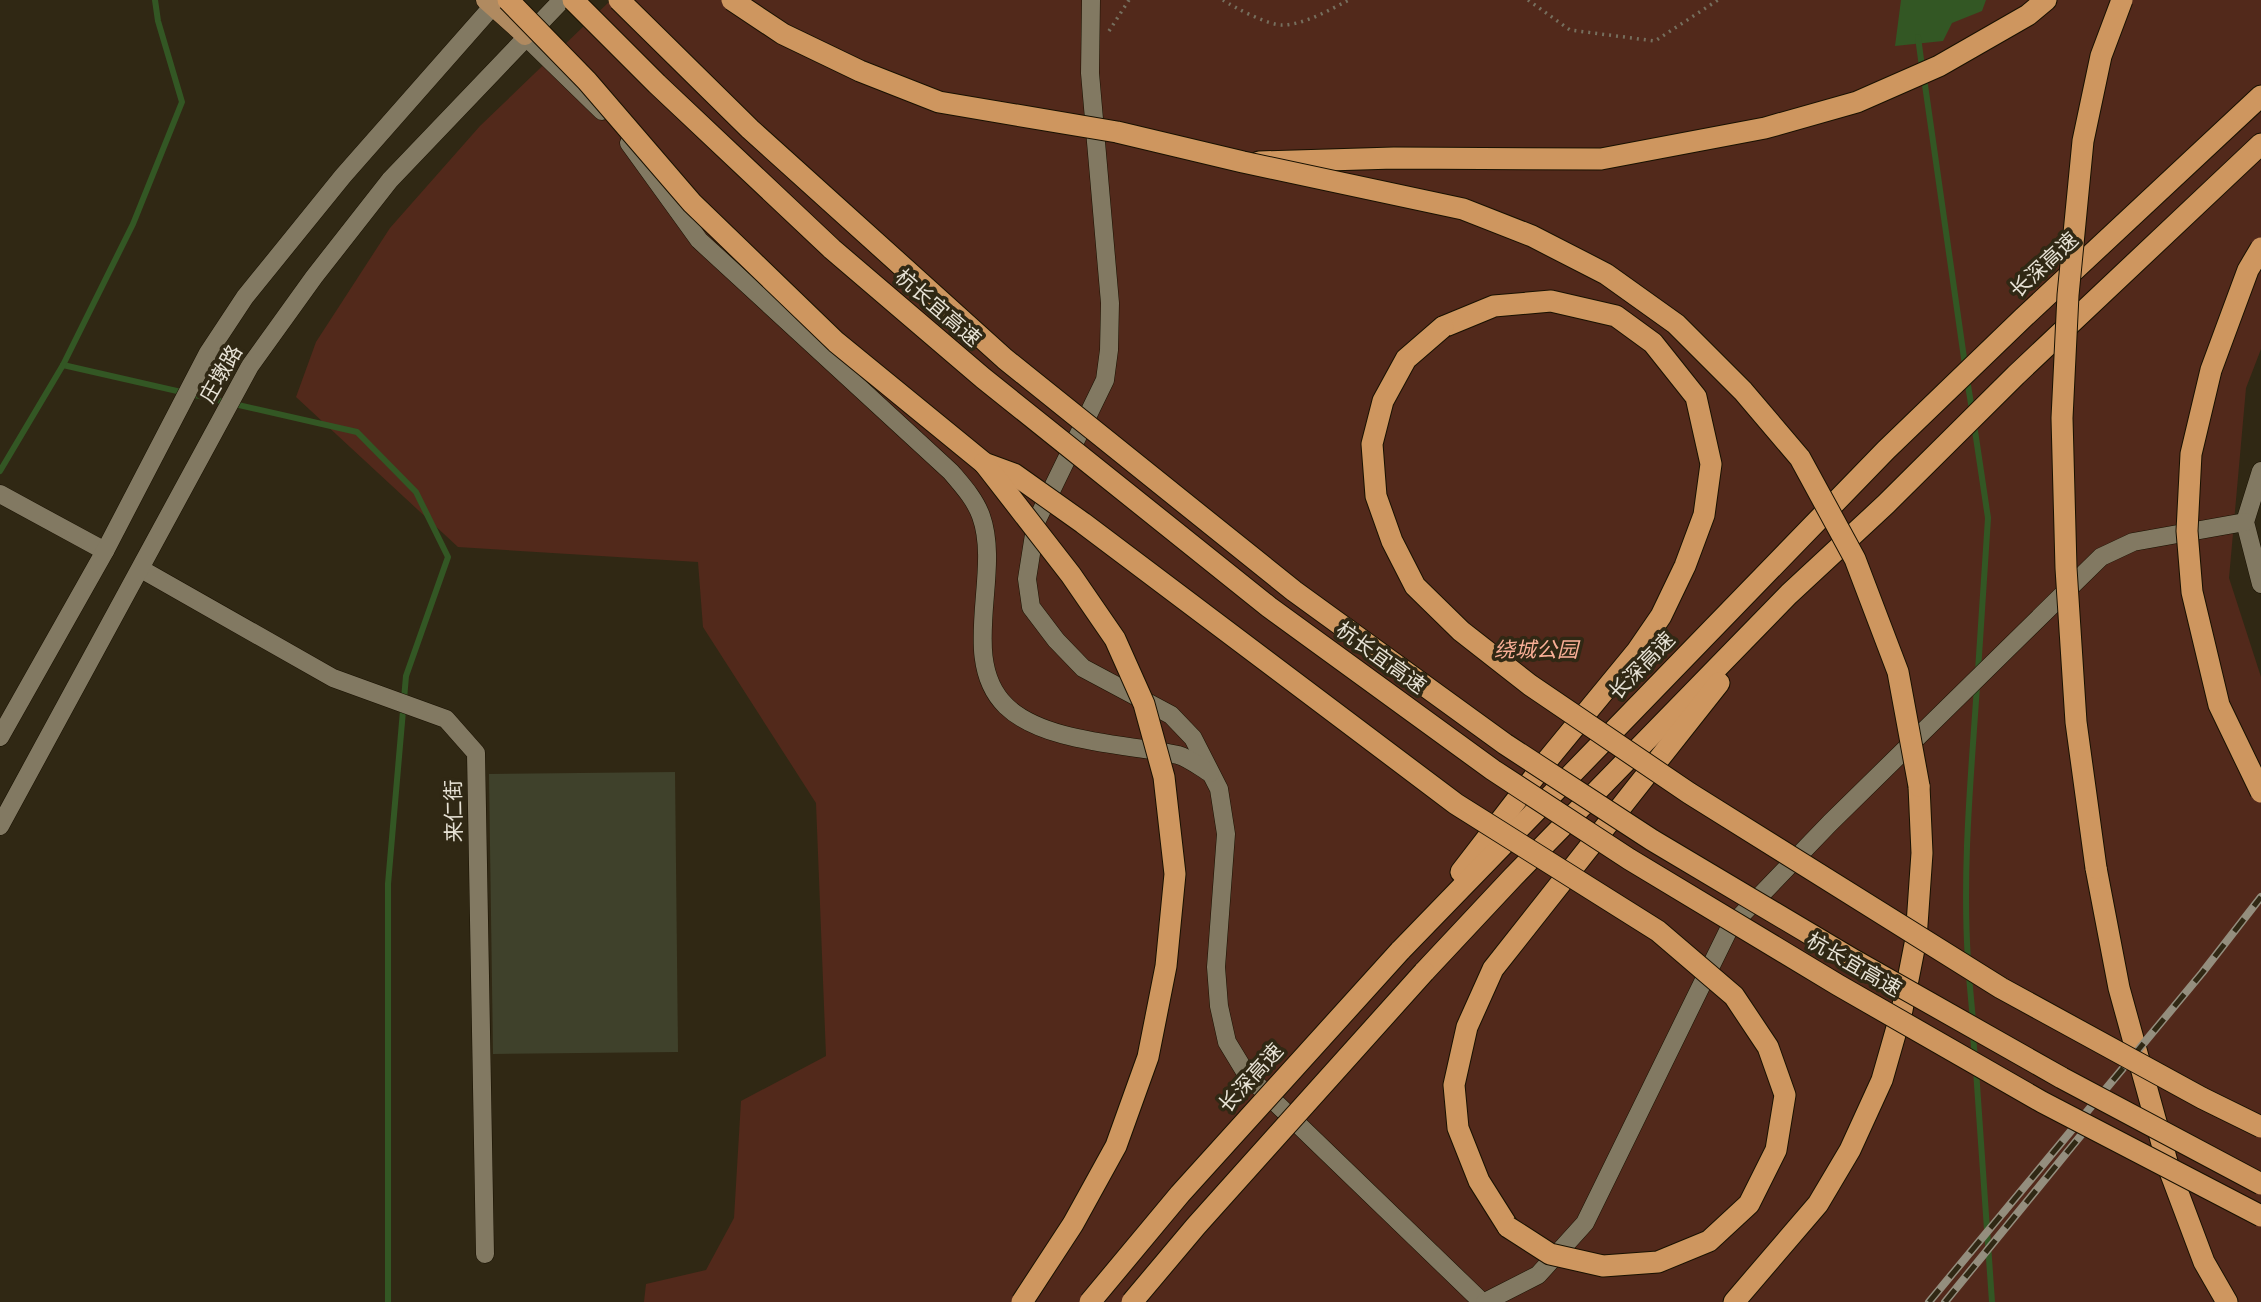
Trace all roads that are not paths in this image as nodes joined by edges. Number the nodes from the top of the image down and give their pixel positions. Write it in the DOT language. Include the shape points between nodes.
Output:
graph roads {
  1 [pos="562,0"];
  2 [pos="573,0"];
  3 [pos="619,0"];
  4 [pos="732,0"];
  5 [pos="1091,0"];
  6 [pos="2046,0"];
  7 [pos="2122,0"];
  8 [pos="496,2"];
  9 [pos="525,36"];
  10 [pos="2261,96"];
  11 [pos="2261,144"];
  12 [pos="1243,162"];
  13 [pos="2261,248"];
  14 [pos="984,463"];
  15 [pos="2261,471"];
  16 [pos="0,494"];
  17 [pos="2245,522"];
  18 [pos="105,551"];
  19 [pos="141,569"];
  20 [pos="2261,584"];
  21 [pos="1789,594"];
  22 [pos="0,737"];
  23 [pos="1210,773"];
  24 [pos="2261,792"];
  25 [pos="0,826"];
  26 [pos="1421,928"];
  27 [pos="2261,1127"];
  28 [pos="2261,1184"];
  29 [pos="2261,1216"];
  30 [pos="485,1254"];
  31 [pos="1022,1302"];
  32 [pos="1090,1302"];
  33 [pos="1132,1302"];
  34 [pos="1483,1302"];
  35 [pos="1734,1302"];
  36 [pos="2227,1302"];
  1 -- 9 [label="street, 庄墩路"];
  2 -- 29 [label="highway, 杭长宜高速, bridge" via="832,249 982,378 1269,607 1482,762 1629,859 1838,985 2042,1102"];
  3 -- 28 [label="highway, 杭长宜高速, bridge" via="750,129 1005,359 1294,591 1494,736 1652,840 1852,959"];
  4 -- 12 [label="highway, bridge" via="783,34 939,102 1117,132"];
  5 -- 23 [label="street" via="1090,73 1110,303 1109,350 1105,380 1036,522 1027,579 1031,607 1083,668 1171,715 1193,738"];
  6 -- 12 [label="highway, bridge" via="1939,66 1857,102 1765,128 1601,159"];
  7 -- 36 [label="highway, bridge" via="2101,56 2082,141 2068,295 2062,418 2076,722 2096,868 2119,988 2169,1169 2204,1262"];
  8 -- 9 [label="main road"];
  8 -- 14 [label="highway, bridge" via="587,81 692,203 836,342"];
  8 -- 18 [label="street, 庄墩路" via="343,176 245,297 208,353"];
  9 -- 19 [label="street, 庄墩路" via="390,180 314,277 250,366"];
  9 -- 23 [label="street" via="612,121 699,240 951,472 970,495 981,515 988,546 983,657 989,684 1006,706 1037,726 1097,743 1181,756"];
  10 -- 26 [label="highway, 长深高速" via="1886,450"];
  11 -- 21 [label="highway"];
  12 -- 35 [label="highway, bridge" via="1463,209 1532,236 1606,274 1676,324 1743,391 1800,458 1855,559 1898,673 1919,786 1922,853 1916,939 1882,1080 1850,1150 1818,1203"];
  13 -- 24 [label="highway, bridge" via="2248,270 2211,370 2191,454 2187,531 2192,592 2219,705"];
  14 -- 21 [label="highway, bridge" via="1014,474 1083,523 1456,804 1658,931 1734,996 1768,1047 1785,1096 1776,1150 1749,1204 1709,1241 1658,1262 1603,1266 1550,1254 1508,1227 1479,1181 1458,1128 1454,1085 1467,1027 1493,969"];
  14 -- 31 [label="highway, bridge" via="1115,639 1144,704 1164,777 1175,874 1166,966 1148,1057 1121,1134 1073,1224"];
  15 -- 17 [label="street"];
  16 -- 18 [label="street"];
  17 -- 20 [label="street"];
  17 -- 34 [label="street" via="2133,542 2101,557 1830,823 1731,927 1585,1223 1538,1275"];
  18 -- 22 [label="street, 庄墩路"];
  19 -- 25 [label="street, 庄墩路"];
  19 -- 30 [label="street, 来仁街" via="333,678 446,719 476,753"];
  21 -- 33 [label="highway, bridge" via="1424,972"];
  23 -- 34 [label="street" via="1219,789 1226,834 1216,967 1227,1042 1247,1075"];
  26 -- 27 [label="highway, bridge" via="1479,847 1637,651 1661,616 1704,515 1711,464 1696,397 1653,343 1616,316 1551,301 1494,306 1443,327 1406,359 1383,401 1372,444 1376,496 1415,586 1461,631 1530,685 1689,793 2001,988"];
  26 -- 32 [label="highway, 长深高速, bridge" via="1180,1194"];
}
